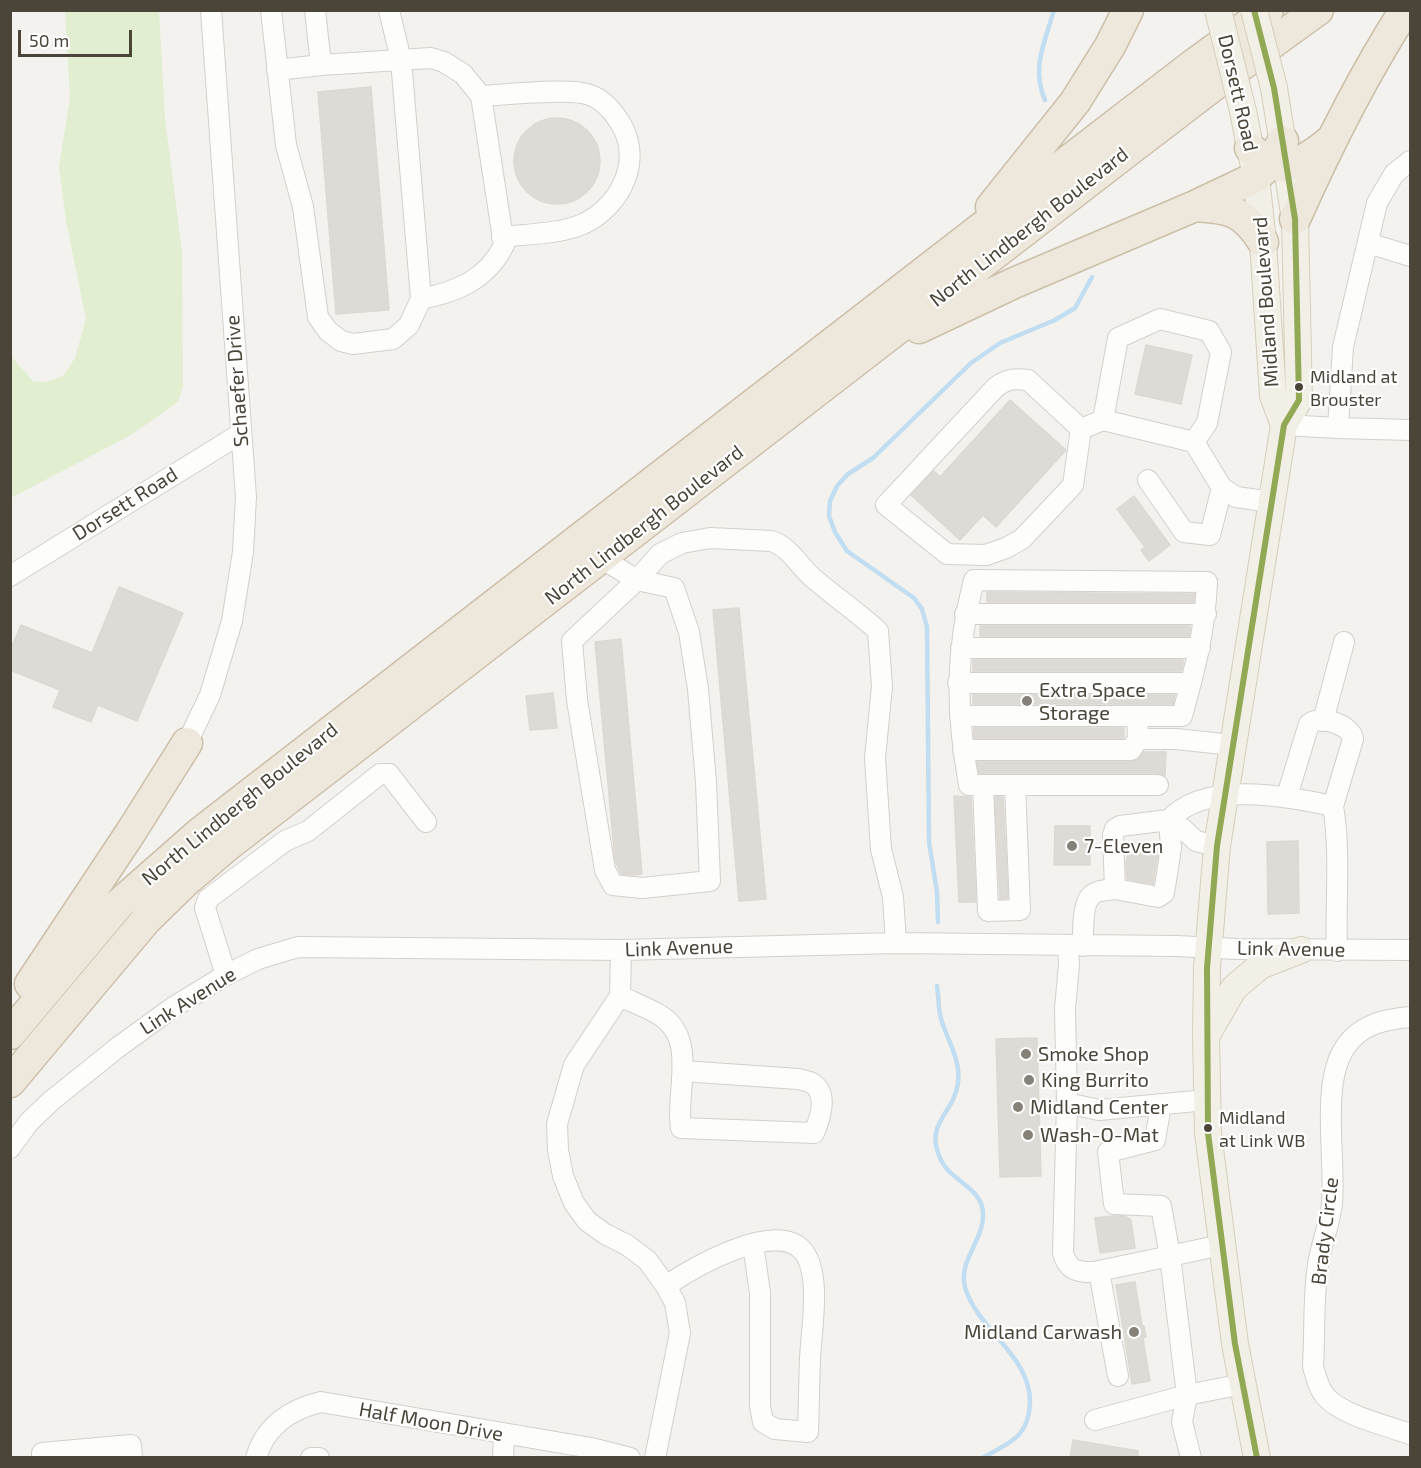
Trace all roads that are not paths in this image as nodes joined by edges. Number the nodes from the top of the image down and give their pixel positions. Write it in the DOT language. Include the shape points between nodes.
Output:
graph roads {
  1 [pos="211,10"];
  2 [pos="271,10"];
  3 [pos="315,10"];
  4 [pos="389,10"];
  5 [pos="1128,10"];
  6 [pos="1218,10"];
  7 [pos="1254,10"];
  8 [pos="1268,10"];
  9 [pos="1318,10"];
  10 [pos="1405,10"];
  11 [pos="401,60"];
  12 [pos="321,65"];
  13 [pos="277,69"];
  14 [pos="481,96"];
  15 [pos="1330,141"];
  16 [pos="1269,159"];
  17 [pos="1410,161"];
  18 [pos="1195,206"];
  19 [pos="1295,219"];
  20 [pos="502,237"];
  21 [pos="968,238"];
  22 [pos="1263,242"];
  23 [pos="1368,243"];
  24 [pos="1410,256"];
  25 [pos="421,300"];
  26 [pos="872,349"];
  27 [pos="1103,420"];
  28 [pos="1284,424"];
  29 [pos="1338,428"];
  30 [pos="1081,429"];
  31 [pos="1410,430"];
  32 [pos="240,434"];
  33 [pos="1194,442"];
  34 [pos="1148,480"];
  35 [pos="1222,488"];
  36 [pos="1272,502"];
  37 [pos="601,558"];
  38 [pos="10,576"];
  39 [pos="636,580"];
  40 [pos="965,614"];
  41 [pos="1206,614"];
  42 [pos="1344,642"];
  43 [pos="961,648"];
  44 [pos="1200,648"];
  45 [pos="958,683"];
  46 [pos="1191,683"];
  47 [pos="960,716"];
  48 [pos="1137,716"];
  49 [pos="1323,720"];
  50 [pos="1138,739"];
  51 [pos="188,743"];
  52 [pos="1233,745"];
  53 [pos="963,750"];
  54 [pos="983,785"];
  55 [pos="1016,785"];
  56 [pos="1158,785"];
  57 [pos="1224,795"];
  58 [pos="1287,796"];
  59 [pos="1333,806"];
  60 [pos="1169,820"];
  61 [pos="426,822"];
  62 [pos="1217,846"];
  63 [pos="1115,889"];
  64 [pos="896,943"];
  65 [pos="1075,946"];
  66 [pos="1209,947"];
  67 [pos="621,950"];
  68 [pos="1301,950"];
  69 [pos="1410,950"];
  70 [pos="1337,951"];
  71 [pos="226,975"];
  72 [pos="620,996"];
  73 [pos="10,1014"];
  74 [pos="1410,1017"];
  75 [pos="10,1034"];
  76 [pos="1206,1035"];
  77 [pos="683,1071"];
  78 [pos="10,1082"];
  79 [pos="1207,1100"];
  80 [pos="1067,1104"];
  81 [pos="1161,1105"];
  82 [pos="12,1146"];
  83 [pos="753,1244"];
  84 [pos="1221,1245"];
  85 [pos="1170,1256"];
  86 [pos="1099,1271"];
  87 [pos="666,1286"];
  88 [pos="1118,1376"];
  89 [pos="1243,1384"];
  90 [pos="1187,1395"];
  91 [pos="1095,1420"];
  92 [pos="1410,1434"];
  93 [pos="504,1435"];
  94 [pos="42,1458"];
  95 [pos="132,1458"];
  96 [pos="256,1458"];
  97 [pos="311,1458"];
  98 [pos="319,1458"];
  99 [pos="503,1458"];
  100 [pos="630,1458"];
  101 [pos="655,1458"];
  102 [pos="1191,1458"];
  103 [pos="1257,1458"];
  1 -- 32 [label="street, Schaefer Drive"];
  2 -- 13 [label="street"];
  3 -- 12 [label="street"];
  4 -- 11 [label="street"];
  5 -- 21 [label="highway" via="1075,102"];
  6 -- 16 [label="main road, Dorsett Road, bridge" via="1243,111"];
  7 -- 16 [label="main road, Midland Boulevard, bridge" via="1274,88"];
  8 -- 21 [label="highway, North Lindbergh Boulevard"];
  9 -- 26 [label="highway, North Lindbergh Boulevard" via="1199,96"];
  10 -- 15 [label="highway"];
  11 -- 12 [label="street"];
  11 -- 14 [label="street" via="431,58 444,62 463,74"];
  11 -- 25 [label="street"];
  12 -- 13 [label="street"];
  13 -- 25 [label="street" via="286,145 303,207 318,317 328,331 353,344 393,339 409,325"];
  14 -- 20 [label="street"];
  14 -- 20 [label="street" via="590,94 608,106 622,125 629,144 630,166 624,183 605,210 566,229"];
  15 -- 16 [label="highway" via="1315,153"];
  15 -- 19 [label="highway"];
  16 -- 18 [label="highway"];
  16 -- 19 [label="main road, Midland Boulevard"];
  16 -- 22 [label="main road, Midland Boulevard"];
  17 -- 23 [label="street" via="1384,188"];
  18 -- 22 [label="highway" via="1240,214"];
  18 -- 26 [label="highway"];
  19 -- 28 [label="main road, Midland Boulevard" via="1299,400"];
  20 -- 25 [label="street" via="504,245 499,255 481,276 448,294"];
  21 -- 75 [label="highway, North Lindbergh Boulevard" via="202,831 119,904"];
  22 -- 28 [label="main road, Midland Boulevard" via="1273,396"];
  23 -- 24 [label="street"];
  23 -- 29 [label="street" via="1343,347"];
  26 -- 37 [label="highway, North Lindbergh Boulevard"];
  27 -- 30 [label="street"];
  27 -- 33 [label="street"];
  27 -- 33 [label="street" via="1118,338 1160,319 1209,332 1221,352 1207,423"];
  28 -- 29 [label="street"];
  28 -- 36 [label="main road, Midland Boulevard"];
  29 -- 31 [label="street"];
  30 -- 30 [label="street" via="1028,380 1006,380 886,505 947,554 986,555 1006,548 1022,539 1073,485"];
  32 -- 38 [label="street, Dorsett Road"];
  32 -- 51 [label="street, Schaefer Drive" via="246,496 240,575 232,621 210,695"];
  33 -- 35 [label="street"];
  34 -- 35 [label="street" via="1184,532 1210,535"];
  35 -- 36 [label="street" via="1236,497"];
  36 -- 52 [label="main road, Midland Boulevard"];
  37 -- 39 [label="street"];
  37 -- 78 [label="highway, North Lindbergh Boulevard" via="186,881 108,963"];
  39 -- 39 [label="street" via="675,588 689,632 706,782 710,881 642,888 613,885 605,870 577,700 572,641"];
  39 -- 64 [label="street" via="660,554 682,543 710,538 771,541 780,543 813,578 878,631 882,686 875,758 881,849 893,897"];
  40 -- 41 [label="street"];
  40 -- 41 [label="street" via="974,580 1207,582"];
  40 -- 43 [label="street"];
  41 -- 44 [label="street"];
  42 -- 49 [label="street"];
  43 -- 44 [label="street"];
  43 -- 45 [label="street"];
  44 -- 46 [label="street"];
  45 -- 46 [label="street"];
  45 -- 47 [label="street"];
  46 -- 48 [label="street" via="1182,716"];
  47 -- 48 [label="street"];
  47 -- 53 [label="street"];
  48 -- 50 [label="street"];
  49 -- 58 [label="street" via="1309,724"];
  49 -- 59 [label="street" via="1353,733"];
  50 -- 52 [label="street"];
  50 -- 53 [label="street" via="1131,750"];
  51 -- 73 [label="highway"];
  52 -- 57 [label="main road, Midland Boulevard"];
  53 -- 54 [label="street" via="969,785"];
  54 -- 55 [label="street"];
  54 -- 55 [label="street" via="988,911 1020,910"];
  55 -- 56 [label="street"];
  57 -- 58 [label="street"];
  57 -- 60 [label="street" via="1197,801"];
  57 -- 62 [label="main road, Midland Boulevard"];
  58 -- 59 [label="street"];
  59 -- 70 [label="street" via="1337,828"];
  60 -- 62 [label="street" via="1196,841"];
  60 -- 63 [label="street" via="1120,826 1115,830"];
  60 -- 63 [label="street" via="1171,848 1164,893 1158,897"];
  61 -- 71 [label="street" via="389,774 380,774 308,831 285,841 208,899 205,908"];
  62 -- 66 [label="main road, Midland Boulevard"];
  63 -- 65 [label="street" via="1090,896"];
  64 -- 65 [label="street, Link Avenue"];
  64 -- 67 [label="street, Link Avenue"];
  65 -- 66 [label="street, Link Avenue"];
  65 -- 80 [label="street" via="1069,965 1065,1018"];
  66 -- 68 [label="street, Link Avenue"];
  66 -- 76 [label="main road, Midland Boulevard"];
  67 -- 71 [label="street, Link Avenue" via="298,947 258,959"];
  67 -- 72 [label="street"];
  68 -- 70 [label="street, Link Avenue"];
  68 -- 76 [label="main road" via="1260,966 1234,988"];
  69 -- 70 [label="street, Link Avenue"];
  71 -- 82 [label="street, Link Avenue" via="172,1008 72,1083 29,1122"];
  72 -- 77 [label="street" via="666,1020 682,1046"];
  72 -- 87 [label="street" via="574,1065 557,1124 558,1150 574,1203 587,1221 647,1260"];
  74 -- 92 [label="street, Brady Circle" via="1389,1018 1357,1034 1346,1046 1332,1084 1332,1204 1318,1265 1313,1366 1317,1382 1336,1405"];
  76 -- 79 [label="main road, Midland Boulevard"];
  77 -- 77 [label="street" via="798,1078 812,1083 819,1092 820,1119 814,1133 681,1128"];
  79 -- 81 [label="street"];
  79 -- 84 [label="main road, Midland Boulevard"];
  80 -- 81 [label="street" via="1099,1110"];
  80 -- 86 [label="street" via="1063,1253 1072,1269 1084,1273"];
  81 -- 85 [label="street" via="1155,1140 1108,1152 1108,1160 1114,1204 1161,1206"];
  83 -- 83 [label="street" via="759,1293 763,1422 775,1430 808,1432 815,1304 812,1274 804,1252 794,1244 779,1240"];
  83 -- 87 [label="street" via="718,1255"];
  84 -- 85 [label="street"];
  84 -- 89 [label="main road, Midland Boulevard"];
  85 -- 86 [label="street"];
  85 -- 90 [label="street"];
  86 -- 88 [label="street"];
  87 -- 101 [label="street" via="675,1303 680,1333"];
  89 -- 90 [label="street"];
  89 -- 103 [label="main road, Midland Boulevard"];
  90 -- 91 [label="street"];
  90 -- 102 [label="street" via="1182,1422"];
  93 -- 96 [label="street, Half Moon Drive" via="321,1402 296,1410 271,1429"];
  93 -- 99 [label="street"];
  93 -- 100 [label="street, Half Moon Drive"];
  94 -- 95 [label="street" via="42,1453 131,1445"];
  97 -- 98 [label="street"];
}
